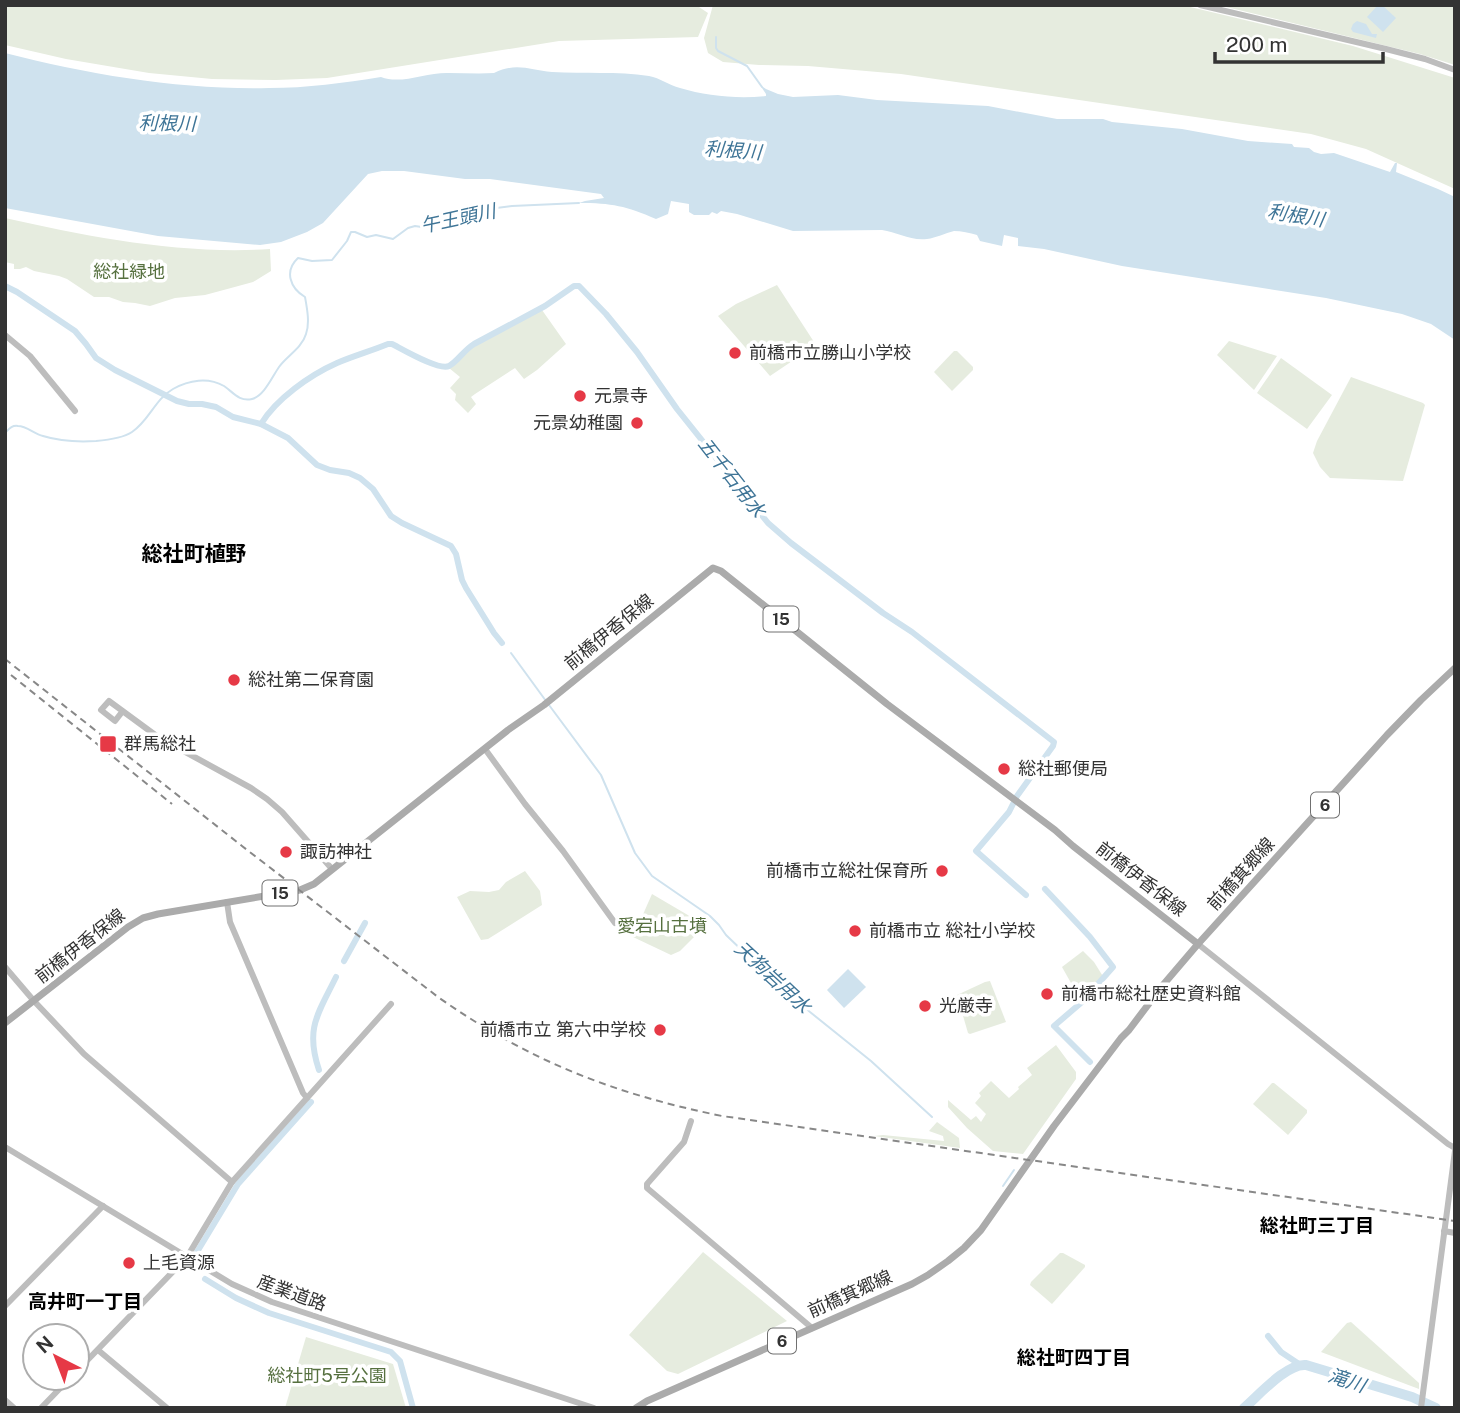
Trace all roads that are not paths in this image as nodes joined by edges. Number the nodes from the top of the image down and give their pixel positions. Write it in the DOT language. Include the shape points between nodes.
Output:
graph roads {
  1 [pos="1200,5"];
  2 [pos="1455,70"];
  3 [pos="5,335"];
  4 [pos="75,411"];
  5 [pos="1455,668"];
  6 [pos="122,712"];
  7 [pos="485,749"];
  8 [pos="332,869"];
  9 [pos="227,902"];
  10 [pos="614,923"];
  11 [pos="1198,944"];
  12 [pos="5,967"];
  13 [pos="34,1001"];
  14 [pos="391,1004"];
  15 [pos="5,1023"];
  16 [pos="307,1098"];
  17 [pos="691,1121"];
  18 [pos="5,1147"];
  19 [pos="1455,1149"];
  20 [pos="232,1182"];
  21 [pos="103,1206"];
  22 [pos="1446,1211"];
  23 [pos="1455,1212"];
  24 [pos="1444,1231"];
  25 [pos="1455,1233"];
  26 [pos="187,1257"];
  27 [pos="5,1306"];
  28 [pos="812,1328"];
  29 [pos="98,1350"];
  30 [pos="91,1357"];
  31 [pos="56,1392"];
  32 [pos="5,1400"];
  33 [pos="14,1408"];
  34 [pos="41,1408"];
  35 [pos="167,1408"];
  36 [pos="594,1408"];
  37 [pos="636,1408"];
  38 [pos="1421,1408"];
  1 -- 2 [label="street" via="1399,52"];
  3 -- 4 [label="street" via="30,356"];
  5 -- 11 [label="main road, 前橋箕郷線 / 6" via="1387,735"];
  6 -- 6 [label="street" via="109,701 101,710 116,721"];
  6 -- 8 [label="street" via="262,796"];
  7 -- 8 [label="main road, 前橋伊香保線 / 15"];
  7 -- 10 [label="street"];
  7 -- 11 [label="main road, 前橋伊香保線 / 15" via="716,568"];
  8 -- 9 [label="main road, 前橋伊香保線 / 15" via="307,887"];
  9 -- 13 [label="main road, 前橋伊香保線 / 15" via="139,920"];
  9 -- 16 [label="street" via="230,922"];
  11 -- 19 [label="street"];
  11 -- 28 [label="main road, 前橋箕郷線 / 6" via="1064,1112 975,1237 912,1284"];
  12 -- 13 [label="street"];
  13 -- 15 [label="main road, 前橋伊香保線 / 15"];
  13 -- 20 [label="street" via="84,1054"];
  14 -- 16 [label="street"];
  16 -- 20 [label="street"];
  17 -- 28 [label="street" via="684,1142 647,1188"];
  18 -- 21 [label="street, 産業道路"];
  19 -- 22 [label="street"];
  20 -- 26 [label="street"];
  21 -- 26 [label="street, 産業道路"];
  21 -- 27 [label="street"];
  22 -- 23 [label="street"];
  22 -- 24 [label="street"];
  24 -- 25 [label="street"];
  24 -- 38 [label="street"];
  26 -- 29 [label="street"];
  26 -- 36 [label="street, 産業道路" via="272,1302"];
  28 -- 37 [label="main road, 前橋箕郷線 / 6"];
  29 -- 30 [label="street"];
  29 -- 35 [label="street"];
  31 -- 34 [label="street"];
  32 -- 33 [label="street"];
}
